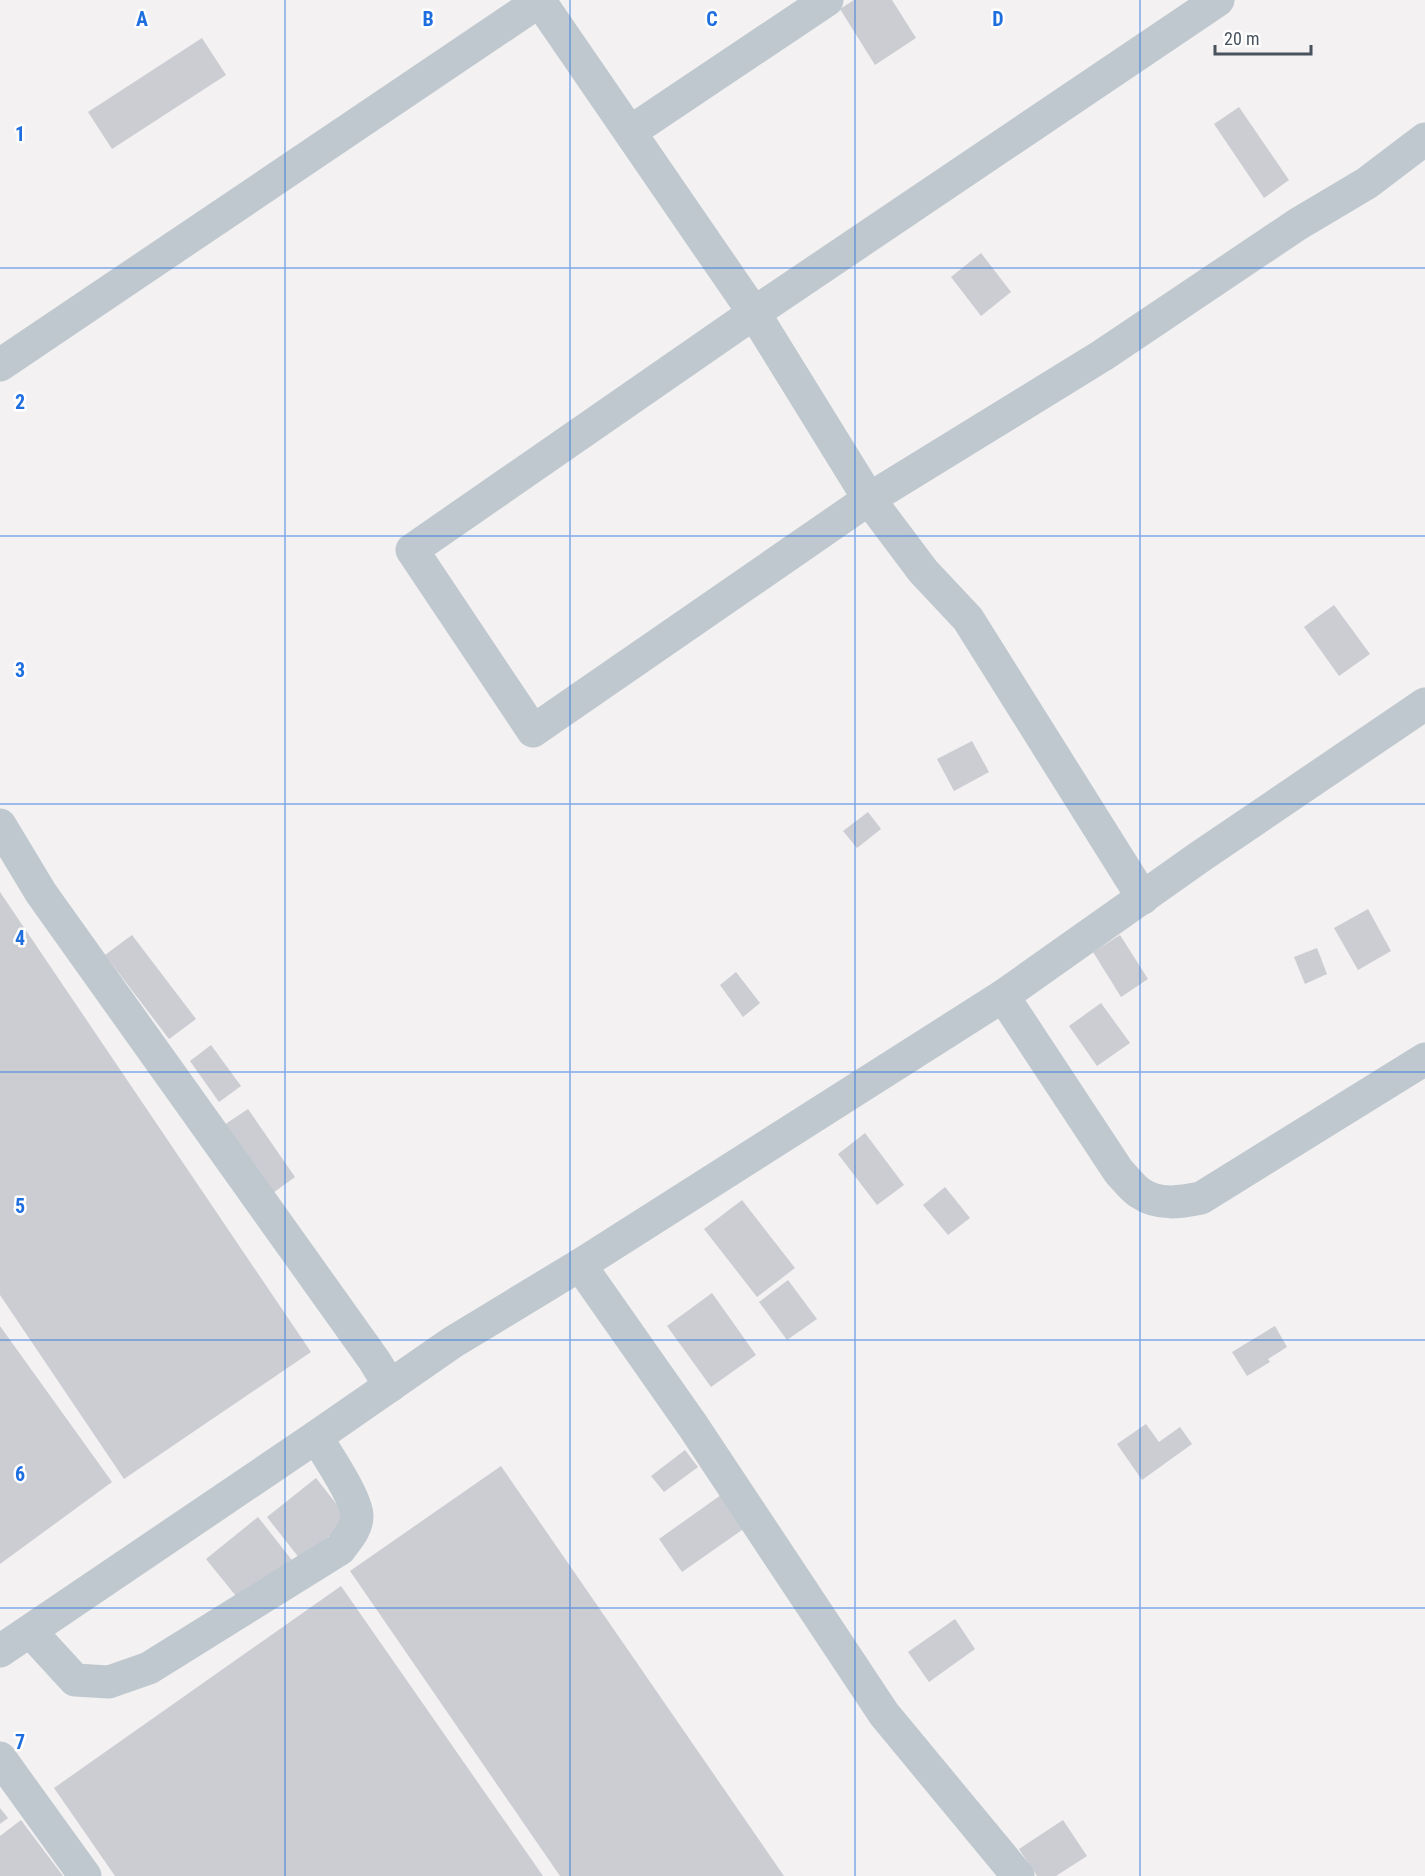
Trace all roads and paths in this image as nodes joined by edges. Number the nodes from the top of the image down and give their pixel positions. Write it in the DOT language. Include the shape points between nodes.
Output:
graph roads {
  1 [pos="540,0"];
  2 [pos="827,0"];
  3 [pos="1218,0"];
  4 [pos="630,132"];
  5 [pos="1425,140"];
  6 [pos="754,313"];
  7 [pos="0,365"];
  8 [pos="869,500"];
  9 [pos="1425,704"];
  10 [pos="0,825"];
  11 [pos="1143,898"];
  12 [pos="1003,996"];
  13 [pos="1425,1059"];
  14 [pos="580,1265"];
  15 [pos="390,1386"];
  16 [pos="316,1437"];
  17 [pos="30,1631"];
  18 [pos="0,1651"];
  19 [pos="0,1758"];
  20 [pos="85,1876"];
  21 [pos="1018,1876"];
  1 -- 4 [label="street"];
  1 -- 7 [label="street"];
  2 -- 4 [label="street"];
  3 -- 6 [label="street"];
  4 -- 6 [label="street"];
  5 -- 8 [label="street" via="1367,183 1298,224 1103,355"];
  6 -- 8 [label="street"];
  6 -- 8 [label="street" via="412,550 533,731"];
  8 -- 11 [label="street" via="923,571 968,619"];
  9 -- 11 [label="street"];
  10 -- 15 [label="street" via="41,892"];
  11 -- 12 [label="street"];
  12 -- 13 [label="street" via="1119,1172 1139,1193 1176,1203 1201,1198"];
  12 -- 14 [label="street"];
  14 -- 15 [label="street"];
  14 -- 21 [label="street" via="693,1426 884,1714"];
  15 -- 16 [label="street"];
  16 -- 17 [label="street"];
  16 -- 17 [label="street" via="357,1515 354,1529 340,1549 149,1668 109,1682 75,1680"];
  17 -- 18 [label="street"];
  19 -- 20 [label="street"];
}
